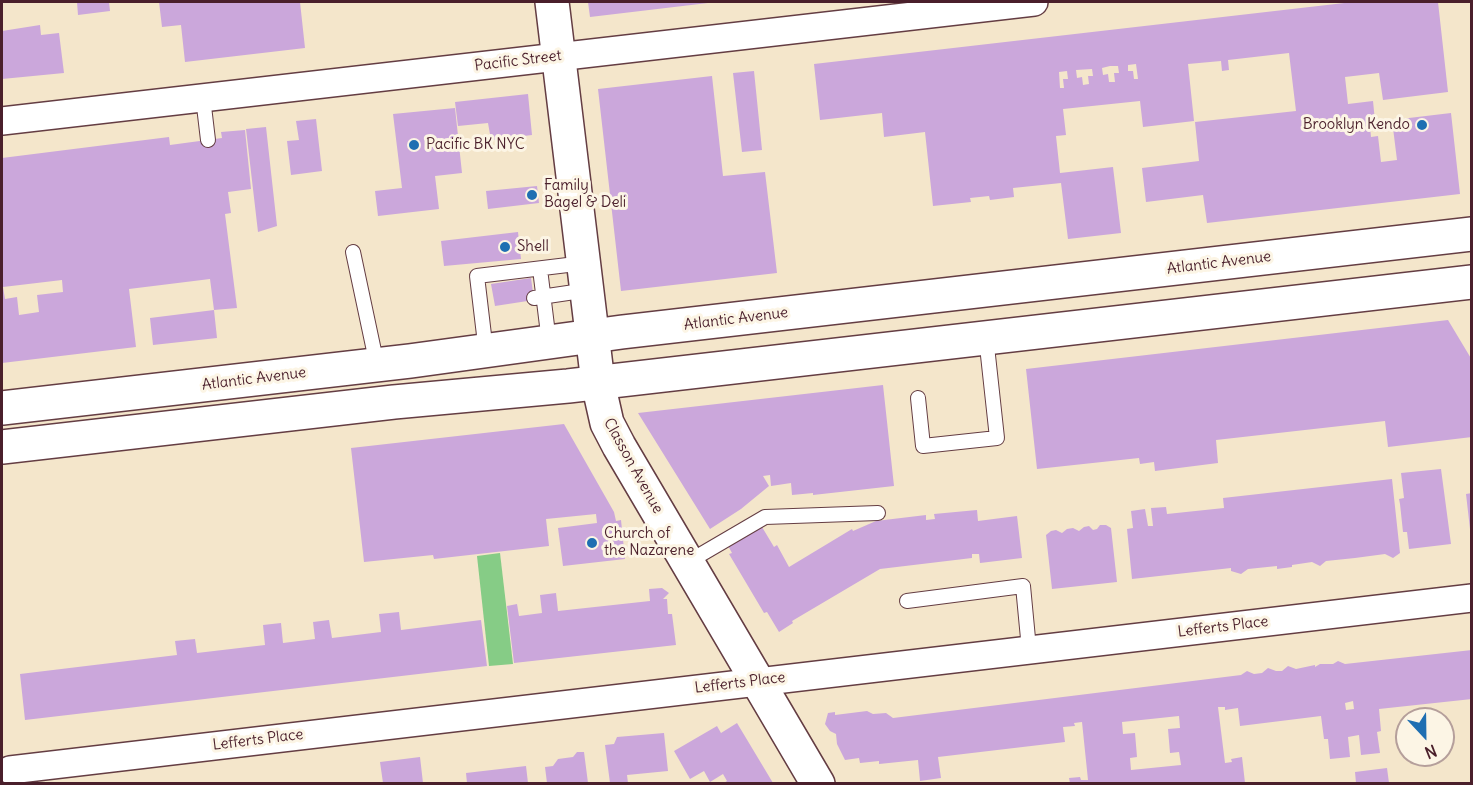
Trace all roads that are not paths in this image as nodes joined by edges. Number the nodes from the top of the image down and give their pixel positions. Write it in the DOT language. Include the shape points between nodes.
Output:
graph roads {
  1 [pos="552,2"];
  2 [pos="1034,2"];
  3 [pos="559,56"];
  4 [pos="203,98"];
  5 [pos="2,121"];
  6 [pos="207,140"];
  7 [pos="1472,234"];
  8 [pos="352,252"];
  9 [pos="540,268"];
  10 [pos="586,276"];
  11 [pos="1472,282"];
  12 [pos="538,291"];
  13 [pos="593,336"];
  14 [pos="986,337"];
  15 [pos="549,342"];
  16 [pos="486,352"];
  17 [pos="377,365"];
  18 [pos="598,383"];
  19 [pos="918,398"];
  20 [pos="2,408"];
  21 [pos="2,447"];
  22 [pos="878,513"];
  23 [pos="688,562"];
  24 [pos="1472,598"];
  25 [pos="908,602"];
  26 [pos="1029,650"];
  27 [pos="757,681"];
  28 [pos="10,770"];
  29 [pos="818,783"];
  1 -- 3 [label="main road, Classon Avenue"];
  2 -- 3 [label="street, Pacific Street"];
  3 -- 4 [label="street, Pacific Street"];
  3 -- 10 [label="main road, Classon Avenue"];
  4 -- 5 [label="street, Pacific Street"];
  4 -- 6 [label="lane"];
  7 -- 13 [label="main road, Atlantic Avenue"];
  8 -- 17 [label="lane"];
  9 -- 10 [label="lane"];
  9 -- 12 [label="lane"];
  9 -- 16 [label="lane" via="477,276 487,299"];
  10 -- 12 [label="lane"];
  10 -- 13 [label="main road, Classon Avenue"];
  11 -- 14 [label="main road"];
  12 -- 15 [label="lane"];
  13 -- 15 [label="main road, Atlantic Avenue"];
  13 -- 18 [label="main road, Classon Avenue"];
  14 -- 18 [label="main road"];
  14 -- 19 [label="lane" via="997,438 923,446"];
  15 -- 16 [label="main road, Atlantic Avenue"];
  16 -- 17 [label="main road, Atlantic Avenue"];
  17 -- 20 [label="main road, Atlantic Avenue"];
  18 -- 21 [label="main road"];
  18 -- 23 [label="main road, Classon Avenue" via="613,434"];
  22 -- 23 [label="lane" via="765,517"];
  23 -- 27 [label="main road, Classon Avenue"];
  24 -- 26 [label="street, Lefferts Place"];
  25 -- 26 [label="lane" via="1023,586"];
  26 -- 27 [label="street, Lefferts Place"];
  27 -- 28 [label="street, Lefferts Place"];
  27 -- 29 [label="main road, Classon Avenue"];
}
